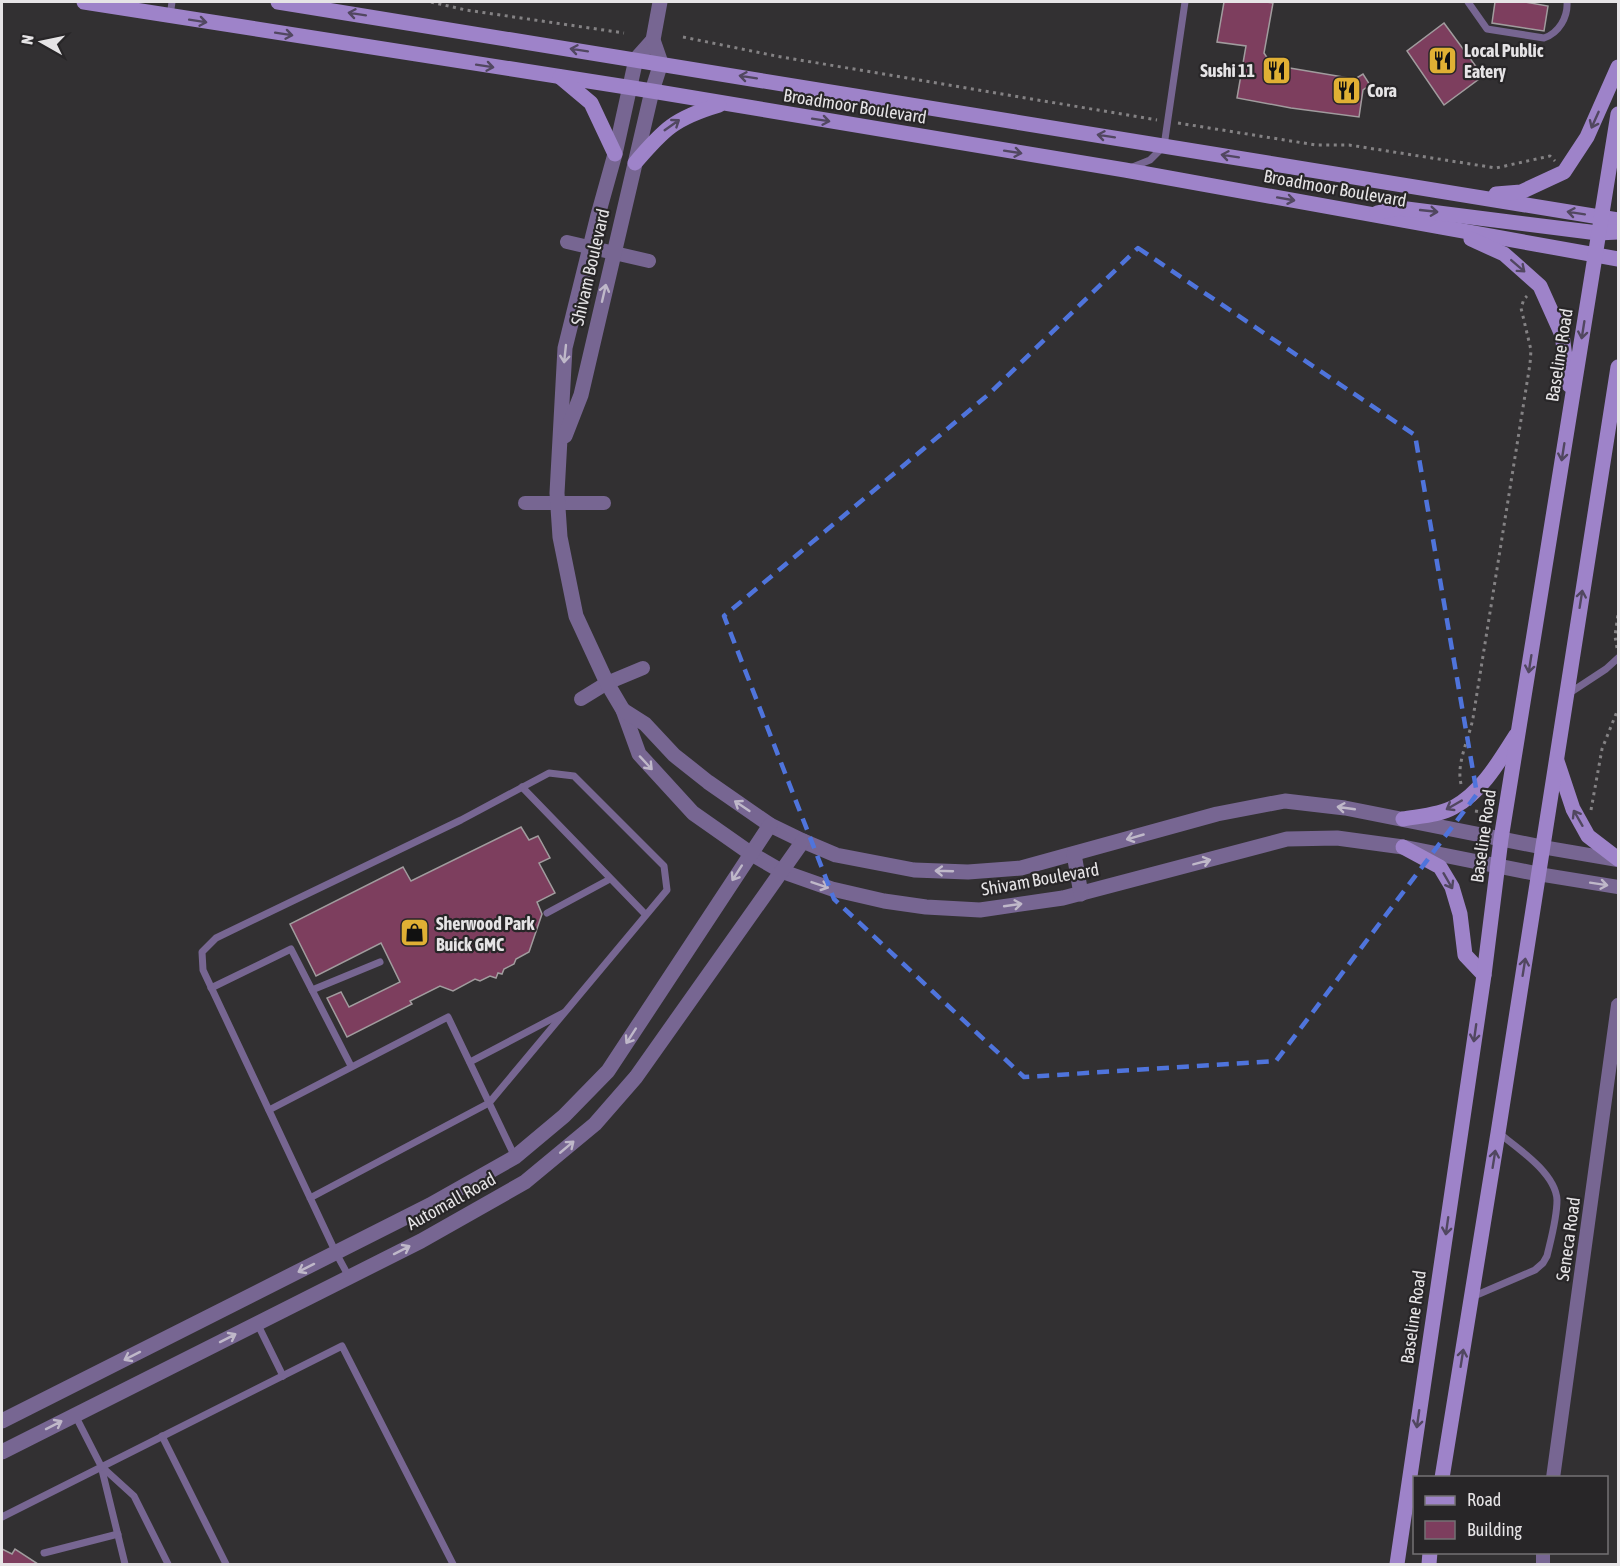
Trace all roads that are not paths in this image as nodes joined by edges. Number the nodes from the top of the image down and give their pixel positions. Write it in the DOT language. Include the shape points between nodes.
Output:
graph roads {
  1 [pos="84,2"];
  2 [pos="278,2"];
  3 [pos="660,2"];
  4 [pos="1185,2"];
  5 [pos="1468,2"];
  6 [pos="1567,2"];
  7 [pos="325,5"];
  8 [pos="171,9"];
  9 [pos="653,40"];
  10 [pos="636,59"];
  11 [pos="661,63"];
  12 [pos="1618,66"];
  13 [pos="560,77"];
  14 [pos="630,88"];
  15 [pos="652,91"];
  16 [pos="722,104"];
  17 [pos="1618,114"];
  18 [pos="1164,146"];
  19 [pos="615,154"];
  20 [pos="635,163"];
  21 [pos="1125,170"];
  22 [pos="1474,196"];
  23 [pos="1371,214"];
  24 [pos="1601,217"];
  25 [pos="1618,220"];
  26 [pos="1449,229"];
  27 [pos="1618,232"];
  28 [pos="1598,233"];
  29 [pos="567,242"];
  30 [pos="590,248"];
  31 [pos="613,254"];
  32 [pos="1595,255"];
  33 [pos="1618,259"];
  34 [pos="649,261"];
  35 [pos="1618,367"];
  36 [pos="1572,401"];
  37 [pos="1618,402"];
  38 [pos="1610,418"];
  39 [pos="560,450"];
  40 [pos="557,502"];
  41 [pos="525,503"];
  42 [pos="604,503"];
  43 [pos="1618,658"];
  44 [pos="643,668"];
  45 [pos="607,683"];
  46 [pos="1566,695"];
  47 [pos="581,699"];
  48 [pos="623,710"];
  49 [pos="1519,730"];
  50 [pos="1556,756"];
  51 [pos="522,787"];
  52 [pos="1403,819"];
  53 [pos="770,825"];
  54 [pos="1501,839"];
  55 [pos="802,842"];
  56 [pos="1403,847"];
  57 [pos="1542,847"];
  58 [pos="750,853"];
  59 [pos="1074,854"];
  60 [pos="1618,859"];
  61 [pos="1498,866"];
  62 [pos="782,871"];
  63 [pos="1538,874"];
  64 [pos="610,879"];
  65 [pos="1618,887"];
  66 [pos="1081,894"];
  67 [pos="548,913"];
  68 [pos="645,914"];
  69 [pos="380,962"];
  70 [pos="1484,975"];
  71 [pos="211,988"];
  72 [pos="312,990"];
  73 [pos="1618,1005"];
  74 [pos="566,1012"];
  75 [pos="470,1062"];
  76 [pos="351,1066"];
  77 [pos="489,1103"];
  78 [pos="269,1110"];
  79 [pos="1498,1133"];
  80 [pos="515,1156"];
  81 [pos="310,1198"];
  82 [pos="336,1253"];
  83 [pos="349,1277"];
  84 [pos="1472,1297"];
  85 [pos="257,1323"];
  86 [pos="284,1376"];
  87 [pos="75,1415"];
  88 [pos="2,1421"];
  89 [pos="162,1436"];
  90 [pos="2,1452"];
  91 [pos="101,1466"];
  92 [pos="1442,1476"];
  93 [pos="1553,1476"];
  94 [pos="2,1517"];
  95 [pos="118,1534"];
  96 [pos="44,1552"];
  97 [pos="125,1564"];
  98 [pos="168,1564"];
  99 [pos="226,1564"];
  100 [pos="453,1564"];
  101 [pos="1397,1564"];
  1 -- 8 [label="main road, Broadmoor Boulevard"];
  2 -- 7 [label="main road, Broadmoor Boulevard"];
  3 -- 9 [label="street"];
  4 -- 18 [label="lane"];
  5 -- 6 [label="lane" via="1487,28 1544,38 1552,36 1565,19"];
  10 -- 7 [label="main road, Broadmoor Boulevard, one-way"];
  8 -- 13 [label="main road, Broadmoor Boulevard, one-way"];
  9 -- 10 [label="street"];
  9 -- 11 [label="street"];
  10 -- 11 [label="main road, Broadmoor Boulevard"];
  10 -- 14 [label="street, Shivam Boulevard"];
  11 -- 15 [label="street, Shivam Boulevard"];
  18 -- 11 [label="main road, Broadmoor Boulevard, one-way"];
  12 -- 22 [label="main road, one-way" via="1587,137 1564,172 1521,192"];
  13 -- 14 [label="main road, Broadmoor Boulevard"];
  13 -- 19 [label="main road" via="591,103"];
  14 -- 15 [label="main road, Broadmoor Boulevard"];
  14 -- 19 [label="street, Shivam Boulevard"];
  15 -- 16 [label="main road, Broadmoor Boulevard"];
  15 -- 20 [label="street, Shivam Boulevard"];
  20 -- 16 [label="main road, one-way" via="677,121"];
  16 -- 21 [label="main road, Broadmoor Boulevard, one-way"];
  17 -- 24 [label="main road, Baseline Road"];
  18 -- 21 [label="lane" via="1150,160"];
  22 -- 18 [label="main road, Broadmoor Boulevard, one-way"];
  19 -- 30 [label="street, Shivam Boulevard"];
  20 -- 31 [label="street, Shivam Boulevard"];
  21 -- 23 [label="main road, Broadmoor Boulevard, one-way"];
  24 -- 22 [label="main road, Broadmoor Boulevard, one-way"];
  23 -- 26 [label="main road, Broadmoor Boulevard"];
  23 -- 28 [label="main road, one-way" via="1399,208"];
  24 -- 25 [label="main road, Broadmoor Boulevard"];
  24 -- 28 [label="main road, Baseline Road"];
  26 -- 32 [label="main road, Broadmoor Boulevard"];
  26 -- 36 [label="main road, one-way" via="1504,254 1540,286 1562,334"];
  27 -- 28 [label="main road"];
  28 -- 32 [label="main road, Baseline Road"];
  29 -- 30 [label="street"];
  30 -- 31 [label="street"];
  30 -- 39 [label="street, Shivam Boulevard, one-way" via="565,348"];
  31 -- 34 [label="street"];
  39 -- 31 [label="street, Shivam Boulevard, one-way" via="581,395"];
  32 -- 33 [label="main road, Broadmoor Boulevard"];
  32 -- 36 [label="main road, Baseline Road, one-way"];
  35 -- 38 [label="main road"];
  36 -- 49 [label="main road, Baseline Road, one-way"];
  37 -- 38 [label="main road"];
  46 -- 38 [label="main road, one-way"];
  39 -- 40 [label="street, Shivam Boulevard"];
  40 -- 41 [label="street"];
  40 -- 42 [label="street"];
  40 -- 45 [label="street, Shivam Boulevard" via="576,616"];
  43 -- 46 [label="lane"];
  44 -- 45 [label="street"];
  45 -- 47 [label="street"];
  45 -- 48 [label="street, Shivam Boulevard"];
  46 -- 50 [label="main road"];
  53 -- 48 [label="street, Shivam Boulevard, one-way" via="708,782 674,755 645,724"];
  48 -- 58 [label="street, Shivam Boulevard, one-way" via="639,754 693,813"];
  49 -- 52 [label="main road, one-way" via="1494,769 1455,807"];
  49 -- 54 [label="main road, Baseline Road"];
  50 -- 57 [label="main road"];
  60 -- 50 [label="main road, one-way" via="1588,836 1573,808"];
  51 -- 64 [label="lane"];
  51 -- 68 [label="lane" via="549,773 574,776 664,866 667,890"];
  51 -- 71 [label="lane" via="216,938 202,952 202,970"];
  52 -- 54 [label="street, Shivam Boulevard"];
  52 -- 59 [label="street, Shivam Boulevard, one-way" via="1285,801 1217,814"];
  53 -- 55 [label="street, Shivam Boulevard"];
  53 -- 58 [label="street, Automall Road"];
  54 -- 57 [label="street, Shivam Boulevard"];
  54 -- 61 [label="main road, Baseline Road"];
  59 -- 55 [label="street, Shivam Boulevard, one-way" via="1021,868 969,872 914,870 836,855"];
  55 -- 62 [label="street, Automall Road"];
  56 -- 61 [label="street, Shivam Boulevard"];
  66 -- 56 [label="street, Shivam Boulevard, one-way" via="1287,838 1337,838"];
  56 -- 70 [label="main road, one-way" via="1440,867 1452,887 1460,914 1465,955"];
  57 -- 60 [label="street"];
  57 -- 63 [label="main road"];
  58 -- 62 [label="street, Shivam Boulevard"];
  58 -- 80 [label="street, Automall Road, one-way" via="608,1071 564,1116"];
  59 -- 66 [label="street"];
  61 -- 63 [label="street, Shivam Boulevard"];
  61 -- 70 [label="main road, Baseline Road"];
  62 -- 66 [label="street, Shivam Boulevard, one-way" via="853,894 926,906 980,910"];
  83 -- 62 [label="street, Automall Road, one-way" via="525,1182 595,1124 636,1077"];
  63 -- 65 [label="street, one-way"];
  79 -- 63 [label="main road, one-way"];
  64 -- 67 [label="lane"];
  64 -- 68 [label="lane"];
  68 -- 74 [label="lane"];
  69 -- 72 [label="lane"];
  70 -- 101 [label="main road, Baseline Road, one-way"];
  71 -- 72 [label="lane" via="291,949"];
  71 -- 78 [label="lane"];
  72 -- 76 [label="lane"];
  73 -- 93 [label="street, Seneca Road"];
  74 -- 75 [label="lane"];
  74 -- 77 [label="lane"];
  75 -- 76 [label="lane" via="448,1017"];
  75 -- 77 [label="lane"];
  76 -- 78 [label="lane"];
  77 -- 80 [label="lane"];
  77 -- 81 [label="lane"];
  78 -- 81 [label="lane"];
  84 -- 79 [label="main road, one-way"];
  79 -- 84 [label="lane" via="1546,1176 1557,1203 1544,1263"];
  80 -- 82 [label="street, Automall Road"];
  81 -- 82 [label="lane"];
  82 -- 83 [label="lane"];
  82 -- 88 [label="street, Automall Road, one-way"];
  83 -- 85 [label="street, Automall Road"];
  92 -- 84 [label="main road, one-way"];
  85 -- 86 [label="lane"];
  87 -- 85 [label="street, Automall Road, one-way"];
  86 -- 89 [label="lane"];
  86 -- 100 [label="lane" via="342,1346"];
  90 -- 87 [label="street, Automall Road, one-way"];
  87 -- 91 [label="lane"];
  89 -- 91 [label="lane"];
  89 -- 99 [label="lane"];
  91 -- 94 [label="lane"];
  91 -- 95 [label="lane"];
  91 -- 98 [label="lane" via="134,1496"];
  95 -- 96 [label="lane"];
  95 -- 97 [label="lane"];
}
